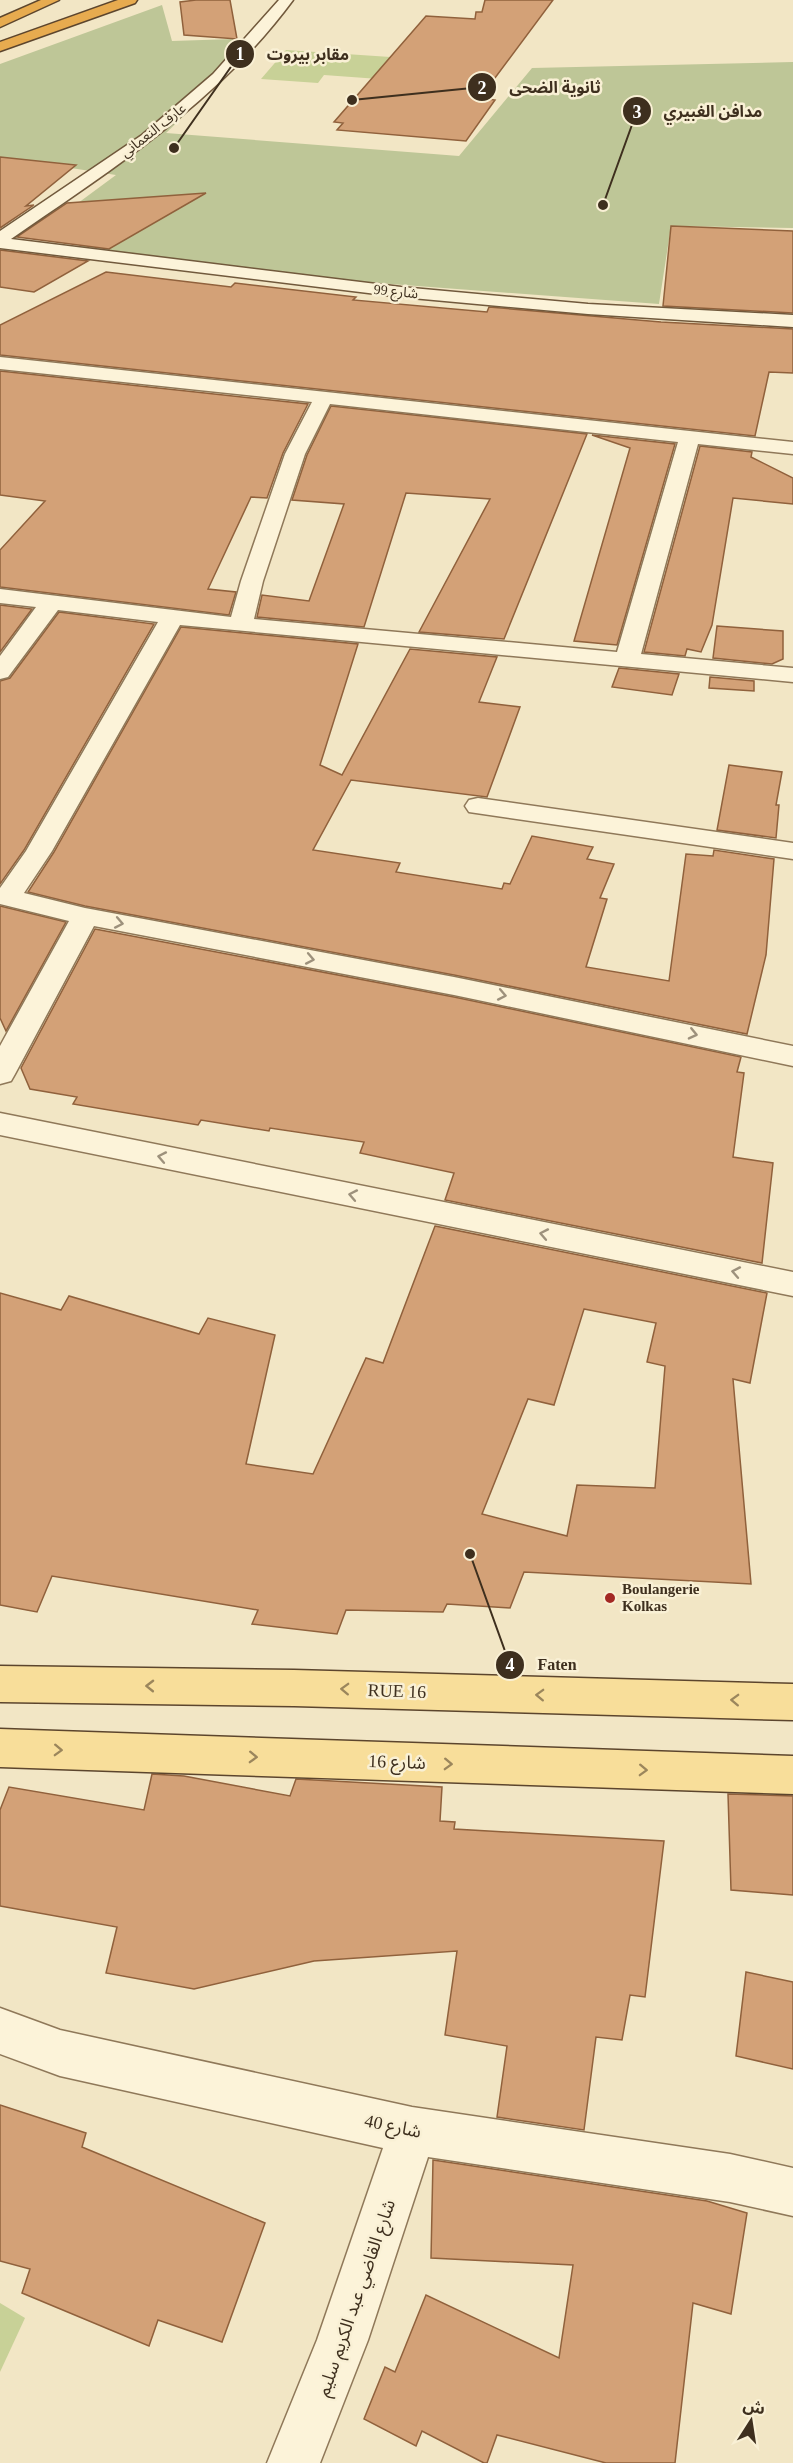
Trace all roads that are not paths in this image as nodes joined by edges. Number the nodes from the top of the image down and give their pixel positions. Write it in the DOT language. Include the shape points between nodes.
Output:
graph roads {
  1 [pos="100,0"];
  2 [pos="130,0"];
  3 [pos="286,0"];
  4 [pos="58,2"];
  5 [pos="0,25"];
  6 [pos="0,38"];
  7 [pos="0,47"];
  8 [pos="0,239"];
  9 [pos="0,243"];
  10 [pos="793,321"];
  11 [pos="0,363"];
  12 [pos="323,399"];
  13 [pos="690,436"];
  14 [pos="793,448"];
  15 [pos="0,596"];
  16 [pos="51,603"];
  17 [pos="172,618"];
  18 [pos="241,625"];
  19 [pos="627,660"];
  20 [pos="0,672"];
  21 [pos="793,675"];
  22 [pos="478,806"];
  23 [pos="793,851"];
  24 [pos="4,897"];
  25 [pos="85,916"];
  26 [pos="793,1056"];
  27 [pos="0,1074"];
  28 [pos="0,1124"];
  29 [pos="793,1284"];
  30 [pos="0,1684"];
  31 [pos="793,1702"];
  32 [pos="0,1748"];
  33 [pos="793,1775"];
  34 [pos="0,2031"];
  35 [pos="412,2131"];
  36 [pos="793,2192"];
  37 [pos="293,2463"];
  1 -- 6 [label="highway"];
  2 -- 7 [label="highway"];
  3 -- 8 [label="street, عارف النعماني" via="218,77 156,130"];
  4 -- 5 [label="highway"];
  9 -- 10 [label="street, شارع 99" via="401,292 588,309"];
  11 -- 12 [label="street"];
  12 -- 13 [label="street"];
  12 -- 18 [label="street" via="295,454"];
  13 -- 14 [label="street"];
  13 -- 19 [label="street"];
  15 -- 16 [label="street"];
  16 -- 17 [label="street"];
  16 -- 20 [label="street"];
  17 -- 18 [label="street"];
  17 -- 24 [label="street" via="39,851"];
  18 -- 19 [label="street"];
  19 -- 21 [label="street"];
  22 -- 23 [label="street"];
  24 -- 25 [label="street"];
  25 -- 26 [label="street, one-way"];
  25 -- 27 [label="street"];
  29 -- 28 [label="street, one-way"];
  31 -- 30 [label="main road, RUE 16, one-way"];
  32 -- 33 [label="main road, شارع 16, one-way"];
  34 -- 35 [label="street, شارع 40" via="60,2053"];
  35 -- 36 [label="street, شارع 40" via="730,2178"];
  35 -- 37 [label="street, شارع القاضي عبد الكريم سليم" via="322,2399"];
}
